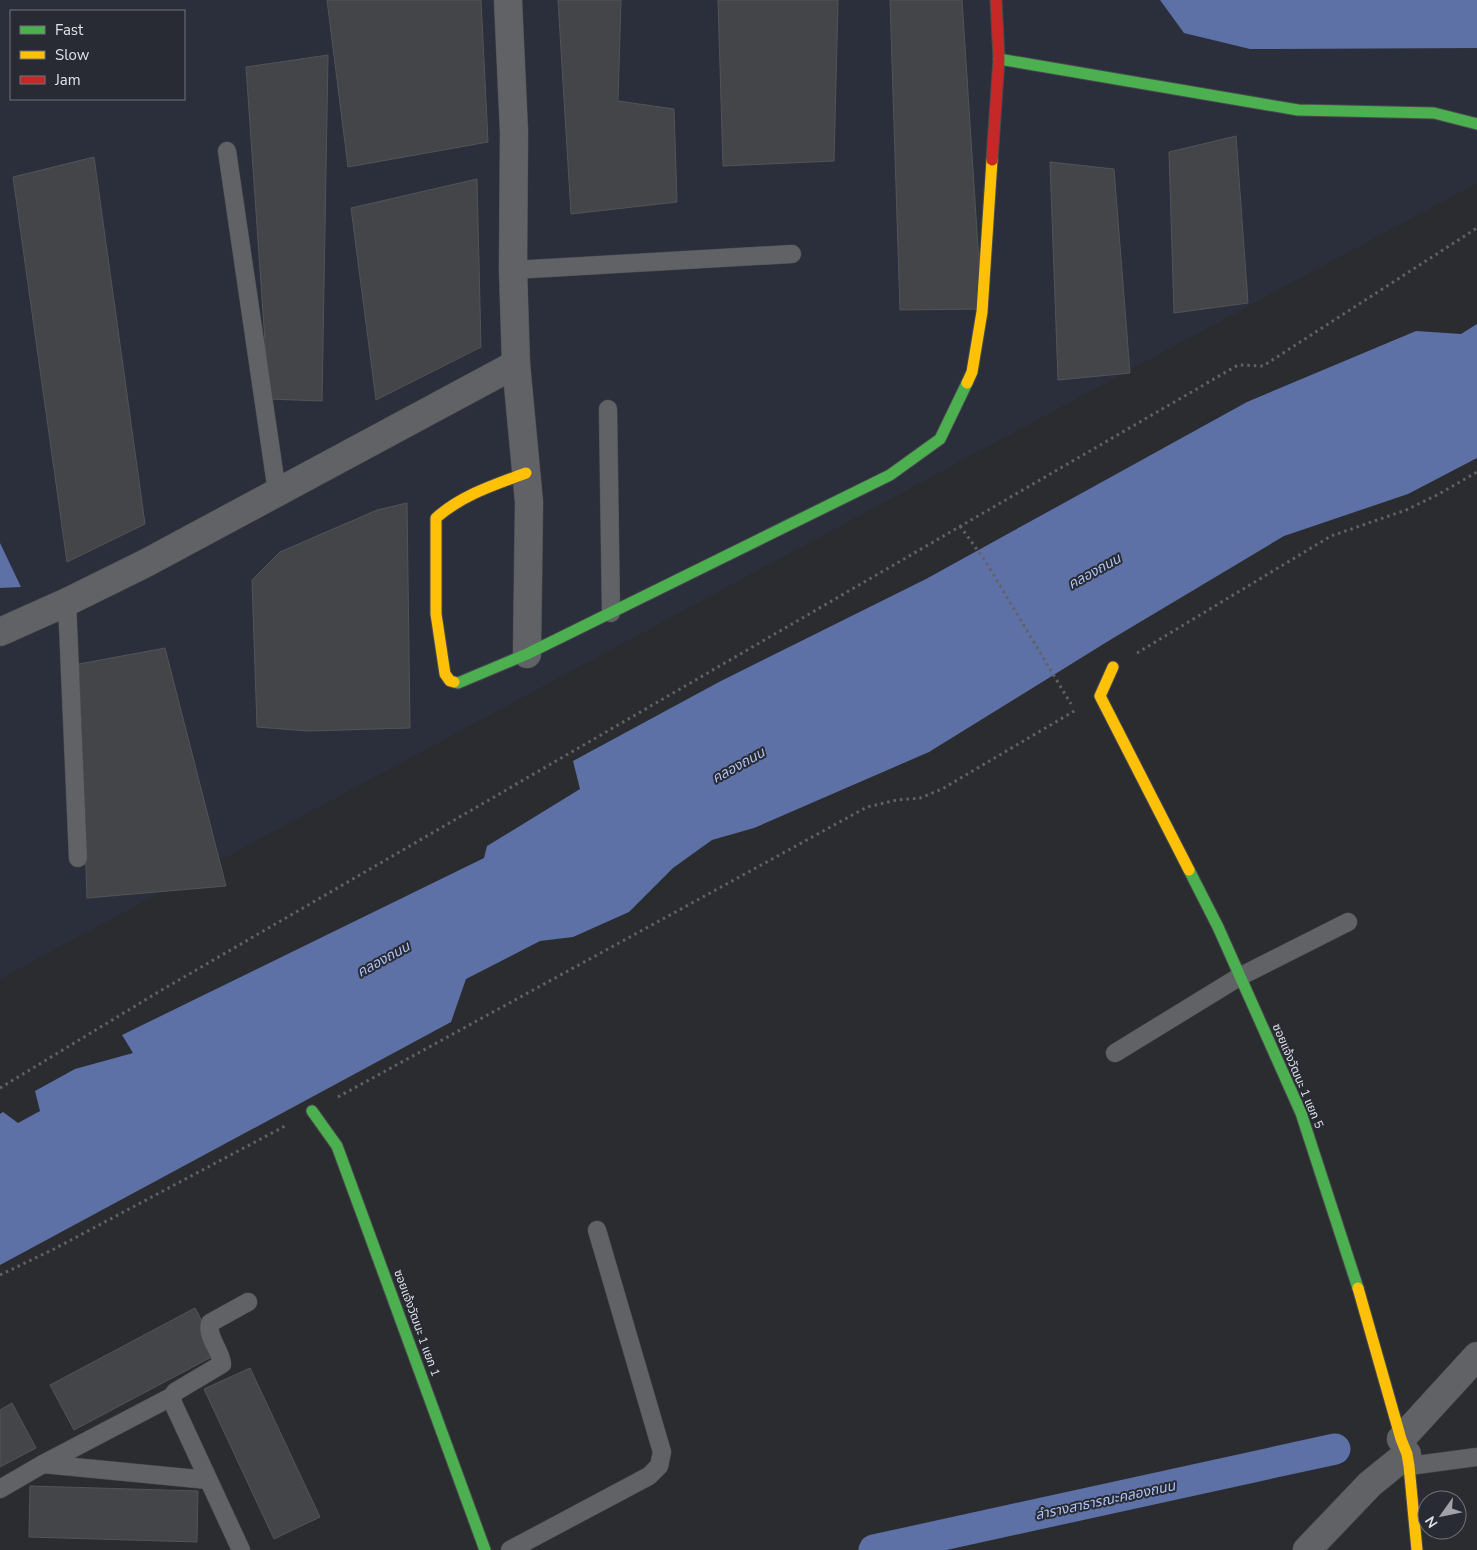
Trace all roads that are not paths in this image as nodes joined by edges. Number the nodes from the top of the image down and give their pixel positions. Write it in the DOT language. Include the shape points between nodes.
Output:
graph roads {
  1 [pos="508,0"];
  2 [pos="996,0"];
  3 [pos="999,59"];
  4 [pos="1477,124"];
  5 [pos="227,151"];
  6 [pos="792,254"];
  7 [pos="513,270"];
  8 [pos="516,364"];
  9 [pos="608,409"];
  10 [pos="526,473"];
  11 [pos="277,492"];
  12 [pos="67,602"];
  13 [pos="611,613"];
  14 [pos="0,632"];
  15 [pos="527,654"];
  16 [pos="1113,667"];
  17 [pos="78,858"];
  18 [pos="1348,922"];
  19 [pos="1239,977"];
  20 [pos="1115,1053"];
  21 [pos="312,1112"];
  22 [pos="597,1230"];
  23 [pos="248,1302"];
  24 [pos="1477,1356"];
  25 [pos="173,1396"];
  26 [pos="1405,1453"];
  27 [pos="1477,1457"];
  28 [pos="43,1464"];
  29 [pos="208,1480"];
  30 [pos="0,1489"];
  31 [pos="240,1550"];
  32 [pos="485,1550"];
  33 [pos="510,1550"];
  34 [pos="1307,1550"];
  35 [pos="1417,1550"];
  1 -- 7 [label="street" via="514,132"];
  2 -- 3 [label="street"];
  3 -- 4 [label="street" via="1298,110 1434,113"];
  3 -- 13 [label="street" via="982,312 972,372 940,439 890,475"];
  5 -- 11 [label="lane"];
  6 -- 7 [label="lane"];
  7 -- 8 [label="street"];
  8 -- 10 [label="street"];
  8 -- 11 [label="street"];
  9 -- 13 [label="lane"];
  10 -- 15 [label="street" via="529,502"];
  10 -- 15 [label="street" via="470,494 436,518 436,614 445,674 450,681 458,683"];
  11 -- 12 [label="street"];
  12 -- 14 [label="street"];
  12 -- 17 [label="lane"];
  13 -- 15 [label="street"];
  16 -- 19 [label="street, ซอยแจ้งวัฒนะ 1 แยก 5" via="1100,696 1218,927"];
  18 -- 19 [label="lane"];
  19 -- 20 [label="lane"];
  19 -- 26 [label="street, ซอยแจ้งวัฒนะ 1 แยก 5" via="1301,1113 1362,1299"];
  21 -- 32 [label="street, ซอยแจ้งวัฒนะ 1 แยก 1" via="337,1146"];
  22 -- 33 [label="lane" via="662,1452 659,1466 649,1476"];
  23 -- 25 [label="lane" via="209,1325 222,1360 220,1366"];
  24 -- 26 [label="street"];
  25 -- 28 [label="lane"];
  25 -- 29 [label="lane" via="172,1401"];
  26 -- 27 [label="lane"];
  26 -- 34 [label="street" via="1370,1484"];
  26 -- 35 [label="street, ซอยแจ้งวัฒนะ 1 แยก 5"];
  28 -- 29 [label="lane"];
  28 -- 30 [label="lane"];
  29 -- 31 [label="lane"];
}
